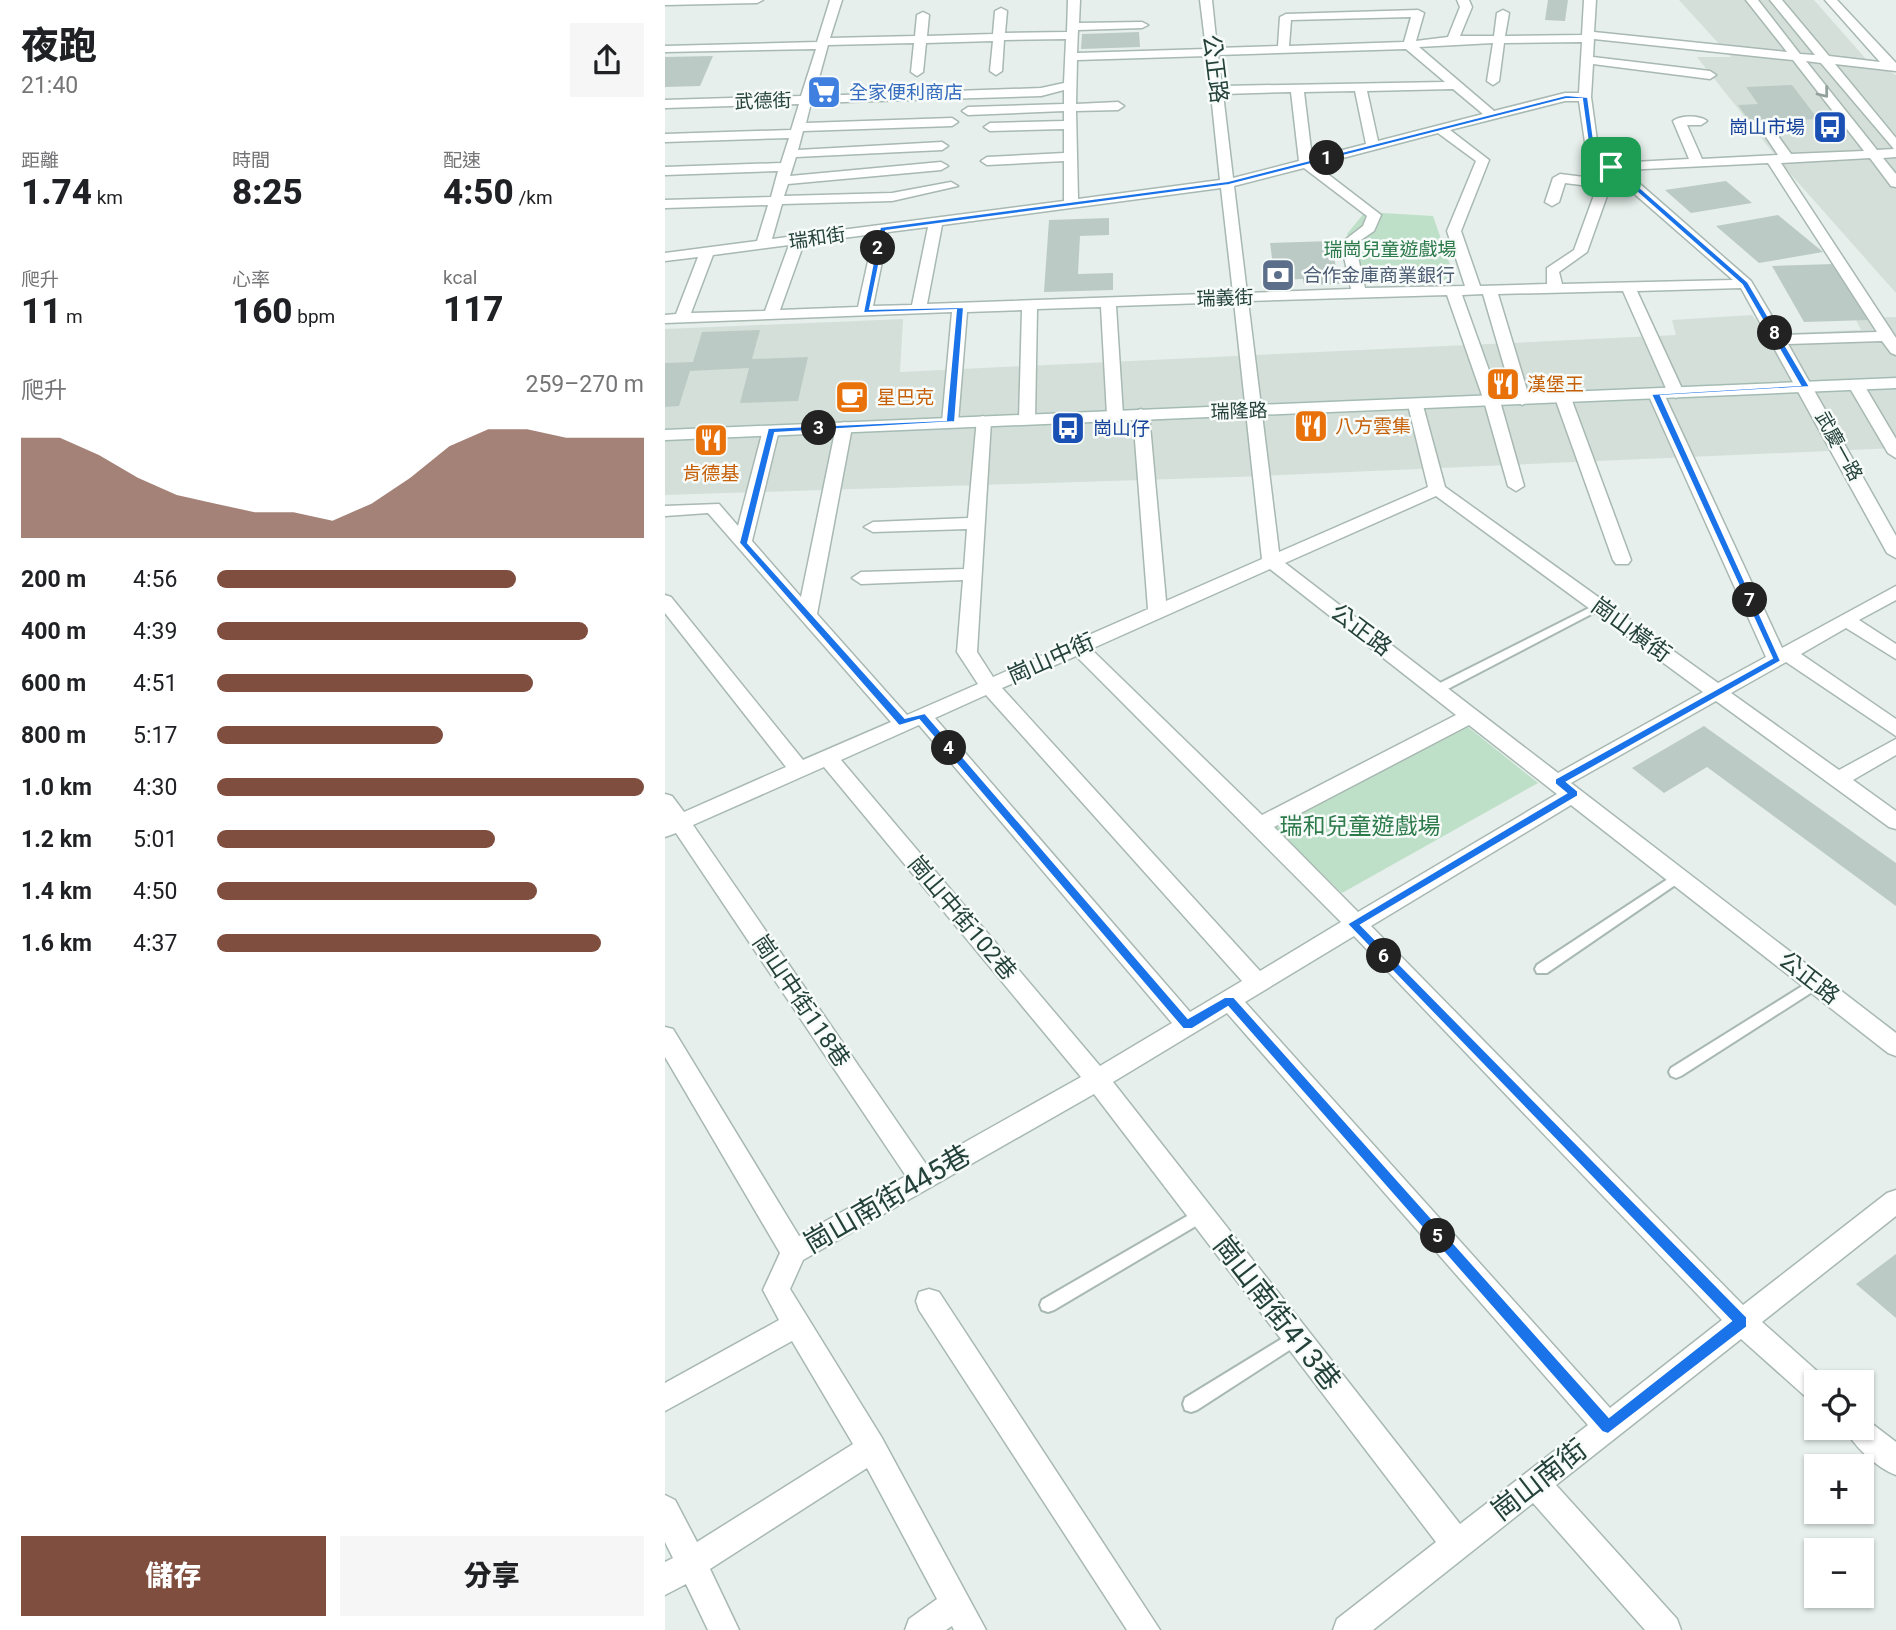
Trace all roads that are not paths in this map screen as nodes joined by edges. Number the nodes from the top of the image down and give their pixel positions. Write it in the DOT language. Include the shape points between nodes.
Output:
graph roads {
  1 [pos="737,0"];
  2 [pos="757,0"];
  3 [pos="836,0"];
  4 [pos="1074,0"];
  5 [pos="1206,0"];
  6 [pos="1463,0"];
  7 [pos="1590,0"];
  8 [pos="1752,0"];
  9 [pos="1776,0"];
  10 [pos="1831,0"];
  11 [pos="665,2"];
  12 [pos="1001,11"];
  13 [pos="1503,13"];
  14 [pos="923,15"];
  15 [pos="1142,25"];
  16 [pos="1073,31"];
  17 [pos="1589,36"];
  18 [pos="999,37"];
  19 [pos="922,39"];
  20 [pos="1497,39"];
  21 [pos="1453,40"];
  22 [pos="823,44"];
  23 [pos="1409,46"];
  24 [pos="665,50"];
  25 [pos="1283,50"];
  26 [pos="1213,52"];
  27 [pos="1071,57"];
  28 [pos="1796,58"];
  29 [pos="1822,59"];
  30 [pos="1587,60"];
  31 [pos="1893,67"];
  32 [pos="996,71"];
  33 [pos="917,72"];
  34 [pos="1710,75"];
  35 [pos="1493,81"];
  36 [pos="1070,85"];
  37 [pos="1458,85"];
  38 [pos="1360,87"];
  39 [pos="1297,88"];
  40 [pos="1217,90"];
  41 [pos="1585,97"];
  42 [pos="805,100"];
  43 [pos="669,107"];
  44 [pos="1118,107"];
  45 [pos="1070,108"];
  46 [pos="968,111"];
  47 [pos="1492,116"];
  48 [pos="1701,121"];
  49 [pos="953,122"];
  50 [pos="1070,125"];
  51 [pos="1764,125"];
  52 [pos="990,127"];
  53 [pos="1440,129"];
  54 [pos="796,131"];
  55 [pos="665,138"];
  56 [pos="942,146"];
  57 [pos="1373,146"];
  58 [pos="1896,146"];
  59 [pos="1896,153"];
  60 [pos="1872,154"];
  61 [pos="1070,157"];
  62 [pos="788,160"];
  63 [pos="1780,160"];
  64 [pos="987,161"];
  65 [pos="1306,163"];
  66 [pos="1698,164"];
  67 [pos="941,166"];
  68 [pos="1611,167"];
  69 [pos="665,171"];
  70 [pos="782,181"];
  71 [pos="1229,183"];
  72 [pos="1896,183"];
  73 [pos="1605,184"];
  74 [pos="951,186"];
  75 [pos="777,200"];
  76 [pos="1552,202"];
  77 [pos="665,204"];
  78 [pos="1071,204"];
  79 [pos="936,221"];
  80 [pos="882,229"];
  81 [pos="798,240"];
  82 [pos="764,245"];
  83 [pos="741,247"];
  84 [pos="665,249"];
  85 [pos="706,252"];
  86 [pos="665,257"];
  87 [pos="1745,284"];
  88 [pos="1628,286"];
  89 [pos="1555,288"];
  90 [pos="1482,290"];
  91 [pos="1453,291"];
  92 [pos="1359,293"];
  93 [pos="1240,297"];
  94 [pos="1108,301"];
  95 [pos="1030,304"];
  96 [pos="960,307"];
  97 [pos="919,309"];
  98 [pos="866,311"];
  99 [pos="771,315"];
  100 [pos="665,319"];
  101 [pos="682,319"];
  102 [pos="1887,336"];
  103 [pos="1779,340"];
  104 [pos="1896,350"];
  105 [pos="1896,383"];
  106 [pos="1856,385"];
  107 [pos="1806,387"];
  108 [pos="1676,393"];
  109 [pos="1655,394"];
  110 [pos="1563,398"];
  111 [pos="1522,400"];
  112 [pos="1492,401"];
  113 [pos="1416,405"];
  114 [pos="1252,411"];
  115 [pos="1141,414"];
  116 [pos="1115,415"];
  117 [pos="1027,419"];
  118 [pos="983,421"];
  119 [pos="950,422"];
  120 [pos="844,427"];
  121 [pos="771,430"];
  122 [pos="665,435"];
  123 [pos="1896,453"];
  124 [pos="1516,486"];
  125 [pos="1437,489"];
  126 [pos="665,511"];
  127 [pos="976,523"];
  128 [pos="873,527"];
  129 [pos="743,543"];
  130 [pos="1896,553"];
  131 [pos="1622,560"];
  132 [pos="1271,561"];
  133 [pos="972,574"];
  134 [pos="862,578"];
  135 [pos="1896,592"];
  136 [pos="665,601"];
  137 [pos="1599,607"];
  138 [pos="1158,612"];
  139 [pos="807,615"];
  140 [pos="1846,621"];
  141 [pos="1078,647"];
  142 [pos="1896,653"];
  143 [pos="1782,656"];
  144 [pos="990,687"];
  145 [pos="1438,689"];
  146 [pos="1717,693"];
  147 [pos="1472,715"];
  148 [pos="912,719"];
  149 [pos="1896,730"];
  150 [pos="1896,746"];
  151 [pos="827,757"];
  152 [pos="799,769"];
  153 [pos="1837,780"];
  154 [pos="1566,788"];
  155 [pos="665,801"];
  156 [pos="1896,822"];
  157 [pos="1260,825"];
  158 [pos="672,826"];
  159 [pos="1680,876"];
  160 [pos="1353,924"];
  161 [pos="1542,969"];
  162 [pos="1815,983"];
  163 [pos="1258,984"];
  164 [pos="1229,1000"];
  165 [pos="1187,1025"];
  166 [pos="665,1036"];
  167 [pos="1896,1046"];
  168 [pos="1675,1072"];
  169 [pos="1097,1080"];
  170 [pos="923,1180"];
  171 [pos="1896,1201"];
  172 [pos="1201,1215"];
  173 [pos="794,1252"];
  174 [pos="929,1301"];
  175 [pos="1048,1305"];
  176 [pos="1742,1322"];
  177 [pos="796,1325"];
  178 [pos="1296,1337"];
  179 [pos="1804,1377"];
  180 [pos="665,1398"];
  181 [pos="1191,1404"];
  182 [pos="1608,1427"];
  183 [pos="1872,1440"];
  184 [pos="872,1448"];
  185 [pos="1896,1461"];
  186 [pos="1535,1484"];
  187 [pos="665,1510"];
  188 [pos="1457,1545"];
  189 [pos="692,1563"];
  190 [pos="665,1580"];
  191 [pos="964,1617"];
  192 [pos="1366,1625"];
  193 [pos="724,1630"];
  194 [pos="920,1630"];
  195 [pos="1145,1630"];
  196 [pos="1666,1630"];
  1 -- 2 [label="street"];
  1 -- 11 [label="street"];
  3 -- 22 [label="street"];
  4 -- 16 [label="street"];
  5 -- 26 [label="street, 公正路"];
  6 -- 21 [label="street" via="1467,7"];
  7 -- 17 [label="street, 武慶一路"];
  8 -- 28 [label="street"];
  9 -- 29 [label="street"];
  10 -- 31 [label="street"];
  12 -- 18 [label="street"];
  13 -- 20 [label="street"];
  14 -- 19 [label="street"];
  15 -- 16 [label="street"];
  16 -- 18 [label="street"];
  16 -- 27 [label="street"];
  17 -- 20 [label="street"];
  17 -- 28 [label="street"];
  17 -- 30 [label="street, 武慶一路"];
  18 -- 19 [label="street"];
  18 -- 32 [label="street"];
  19 -- 22 [label="street"];
  19 -- 33 [label="street"];
  20 -- 21 [label="street"];
  20 -- 35 [label="street"];
  21 -- 23 [label="street"];
  22 -- 24 [label="street"];
  22 -- 42 [label="street"];
  23 -- 25 [label="street"];
  23 -- 25 [label="street" via="1418,13 1286,18"];
  23 -- 37 [label="street"];
  25 -- 26 [label="street"];
  26 -- 27 [label="street"];
  26 -- 40 [label="street, 公正路"];
  27 -- 36 [label="street"];
  28 -- 29 [label="street"];
  28 -- 60 [label="street, one-way"];
  29 -- 31 [label="street"];
  29 -- 58 [label="street"];
  30 -- 34 [label="street"];
  30 -- 41 [label="street, 武慶一路"];
  36 -- 42 [label="street, 武德街" via="1041,92"];
  36 -- 45 [label="street"];
  37 -- 38 [label="street"];
  37 -- 47 [label="street"];
  38 -- 39 [label="street"];
  38 -- 57 [label="street"];
  39 -- 40 [label="street"];
  39 -- 65 [label="street"];
  40 -- 71 [label="street, 公正路"];
  41 -- 47 [label="street, 瑞和街" via="1566,97"];
  41 -- 68 [label="street, 武慶一路" via="1592,149"];
  42 -- 43 [label="street, 武德街"];
  42 -- 54 [label="street"];
  44 -- 45 [label="street"];
  45 -- 46 [label="street"];
  45 -- 50 [label="street"];
  47 -- 53 [label="street, 瑞和街"];
  48 -- 66 [label="street" via="1679,121"];
  49 -- 54 [label="street"];
  50 -- 52 [label="street"];
  50 -- 61 [label="street"];
  51 -- 63 [label="street"];
  53 -- 57 [label="street, 瑞和街"];
  53 -- 90 [label="street" via="1483,160 1454,231"];
  54 -- 55 [label="street"];
  54 -- 62 [label="street"];
  56 -- 62 [label="street" via="880,147"];
  57 -- 65 [label="street, 瑞和街"];
  59 -- 60 [label="street"];
  60 -- 63 [label="street"];
  60 -- 72 [label="street"];
  61 -- 64 [label="street"];
  61 -- 78 [label="street"];
  62 -- 69 [label="street"];
  62 -- 70 [label="street"];
  63 -- 66 [label="street"];
  63 -- 102 [label="street"];
  65 -- 71 [label="street, 瑞和街"];
  65 -- 92 [label="street" via="1374,215 1369,228 1347,243"];
  66 -- 68 [label="street"];
  67 -- 70 [label="street"];
  68 -- 73 [label="street"];
  68 -- 87 [label="street, 武慶一路"];
  70 -- 75 [label="street"];
  71 -- 78 [label="street, 瑞和街"];
  71 -- 93 [label="street, 公正路"];
  73 -- 76 [label="street" via="1560,178"];
  73 -- 89 [label="street" via="1580,251 1552,271"];
  74 -- 75 [label="street" via="892,197"];
  75 -- 77 [label="street"];
  75 -- 82 [label="street"];
  78 -- 79 [label="street, 瑞和街"];
  79 -- 80 [label="street, 瑞和街"];
  79 -- 97 [label="street"];
  80 -- 81 [label="street, 瑞和街"];
  80 -- 98 [label="street"];
  81 -- 82 [label="street, 瑞和街"];
  81 -- 99 [label="street"];
  82 -- 83 [label="street, 瑞和街"];
  83 -- 84 [label="street"];
  83 -- 85 [label="street, 瑞和街"];
  85 -- 86 [label="street, 瑞和街"];
  85 -- 101 [label="street"];
  87 -- 88 [label="street, 瑞義街"];
  87 -- 103 [label="street, 武慶一路"];
  88 -- 89 [label="street, 瑞義街"];
  88 -- 108 [label="street"];
  89 -- 90 [label="street, 瑞義街"];
  90 -- 91 [label="street, 瑞義街"];
  90 -- 111 [label="street"];
  91 -- 92 [label="street, 瑞義街"];
  91 -- 112 [label="street"];
  92 -- 93 [label="street, 瑞義街"];
  93 -- 94 [label="street, 瑞義街"];
  93 -- 114 [label="street, 公正路"];
  94 -- 95 [label="street, 瑞義街"];
  94 -- 116 [label="street"];
  95 -- 96 [label="street, 瑞義街"];
  95 -- 117 [label="street"];
  96 -- 97 [label="street, 瑞義街"];
  96 -- 119 [label="street"];
  97 -- 98 [label="street, 瑞義街"];
  98 -- 99 [label="street, 瑞義街"];
  99 -- 101 [label="street, 瑞義街"];
  100 -- 101 [label="street, 瑞義街"];
  102 -- 103 [label="street"];
  102 -- 104 [label="street"];
  103 -- 107 [label="street, 武慶一路"];
  105 -- 106 [label="street, 瑞隆路"];
  106 -- 107 [label="street, 瑞隆路"];
  106 -- 123 [label="street"];
  107 -- 108 [label="street, 瑞隆路"];
  107 -- 130 [label="street, 武慶一路"];
  108 -- 109 [label="street, 瑞隆路"];
  109 -- 110 [label="street, 瑞隆路"];
  109 -- 143 [label="street"];
  110 -- 111 [label="street, 瑞隆路"];
  110 -- 131 [label="street"];
  111 -- 112 [label="street, 瑞隆路"];
  112 -- 113 [label="street, 瑞隆路"];
  112 -- 124 [label="street"];
  113 -- 114 [label="street, 瑞隆路"];
  113 -- 125 [label="street"];
  114 -- 115 [label="street, 瑞隆路"];
  114 -- 132 [label="street, 公正路"];
  115 -- 116 [label="street, 瑞隆路"];
  115 -- 138 [label="street"];
  116 -- 117 [label="street, 瑞隆路"];
  117 -- 118 [label="street, 瑞隆路"];
  118 -- 119 [label="street, 瑞隆路"];
  118 -- 127 [label="street"];
  119 -- 120 [label="street, 瑞隆路"];
  120 -- 121 [label="street, 瑞隆路"];
  120 -- 139 [label="street"];
  121 -- 122 [label="street, 瑞隆路"];
  121 -- 129 [label="street"];
  125 -- 132 [label="street, 崗山中街"];
  125 -- 137 [label="street, 崗山橫街"];
  126 -- 129 [label="street" via="713,508"];
  127 -- 128 [label="street"];
  127 -- 133 [label="street"];
  129 -- 139 [label="street"];
  132 -- 138 [label="street, 崗山中街"];
  132 -- 145 [label="street, 公正路"];
  133 -- 134 [label="street"];
  133 -- 144 [label="street" via="967,652"];
  135 -- 140 [label="street"];
  136 -- 152 [label="street"];
  137 -- 145 [label="lane"];
  137 -- 146 [label="street, 崗山橫街"];
  138 -- 141 [label="street, 崗山中街"];
  139 -- 148 [label="street"];
  140 -- 142 [label="street"];
  140 -- 143 [label="street"];
  141 -- 144 [label="street, 崗山中街"];
  141 -- 157 [label="street"];
  143 -- 146 [label="street"];
  143 -- 149 [label="street"];
  144 -- 148 [label="street, 崗山中街"];
  144 -- 163 [label="street"];
  145 -- 147 [label="street, 公正路"];
  146 -- 153 [label="street, 崗山橫街"];
  146 -- 154 [label="street"];
  147 -- 154 [label="street, 公正路"];
  147 -- 157 [label="street"];
  148 -- 151 [label="street, 崗山中街"];
  148 -- 165 [label="street"];
  150 -- 153 [label="street"];
  151 -- 152 [label="street, 崗山中街"];
  151 -- 169 [label="street, 崗山中街102巷"];
  152 -- 158 [label="street, 崗山中街"];
  153 -- 156 [label="street, 崗山橫街"];
  154 -- 159 [label="street, 公正路"];
  154 -- 160 [label="street, 崗山南街445巷"];
  155 -- 158 [label="street, 崗山中街118巷"];
  157 -- 160 [label="street"];
  158 -- 170 [label="street, 崗山中街118巷"];
  159 -- 161 [label="lane"];
  159 -- 162 [label="street, 公正路"];
  160 -- 163 [label="street, 崗山南街445巷"];
  160 -- 176 [label="street"];
  162 -- 167 [label="street, 公正路"];
  162 -- 168 [label="lane"];
  163 -- 164 [label="street, 崗山南街445巷"];
  164 -- 165 [label="street, 崗山南街445巷"];
  164 -- 182 [label="street"];
  165 -- 169 [label="street, 崗山南街445巷"];
  166 -- 173 [label="street"];
  169 -- 170 [label="street, 崗山南街445巷"];
  169 -- 172 [label="street, 崗山南街413巷"];
  170 -- 173 [label="street, 崗山南街445巷"];
  171 -- 176 [label="street, 崗山南街"];
  172 -- 175 [label="lane"];
  172 -- 178 [label="street, 崗山南街413巷"];
  173 -- 177 [label="street, 崗山南街445巷" via="776,1290"];
  174 -- 195 [label="street"];
  176 -- 179 [label="street"];
  176 -- 182 [label="street, 崗山南街"];
  177 -- 180 [label="street"];
  177 -- 184 [label="street, 崗山南街445巷"];
  178 -- 181 [label="lane"];
  178 -- 188 [label="street, 崗山南街413巷"];
  182 -- 186 [label="street, 崗山南街"];
  183 -- 185 [label="street"];
  184 -- 189 [label="street"];
  184 -- 191 [label="street, 崗山南街445巷"];
  186 -- 188 [label="street, 崗山南街"];
  186 -- 196 [label="street"];
  187 -- 189 [label="street"];
  188 -- 192 [label="street, 崗山南街"];
  189 -- 190 [label="street"];
  189 -- 193 [label="street"];
  191 -- 194 [label="street"];
}
